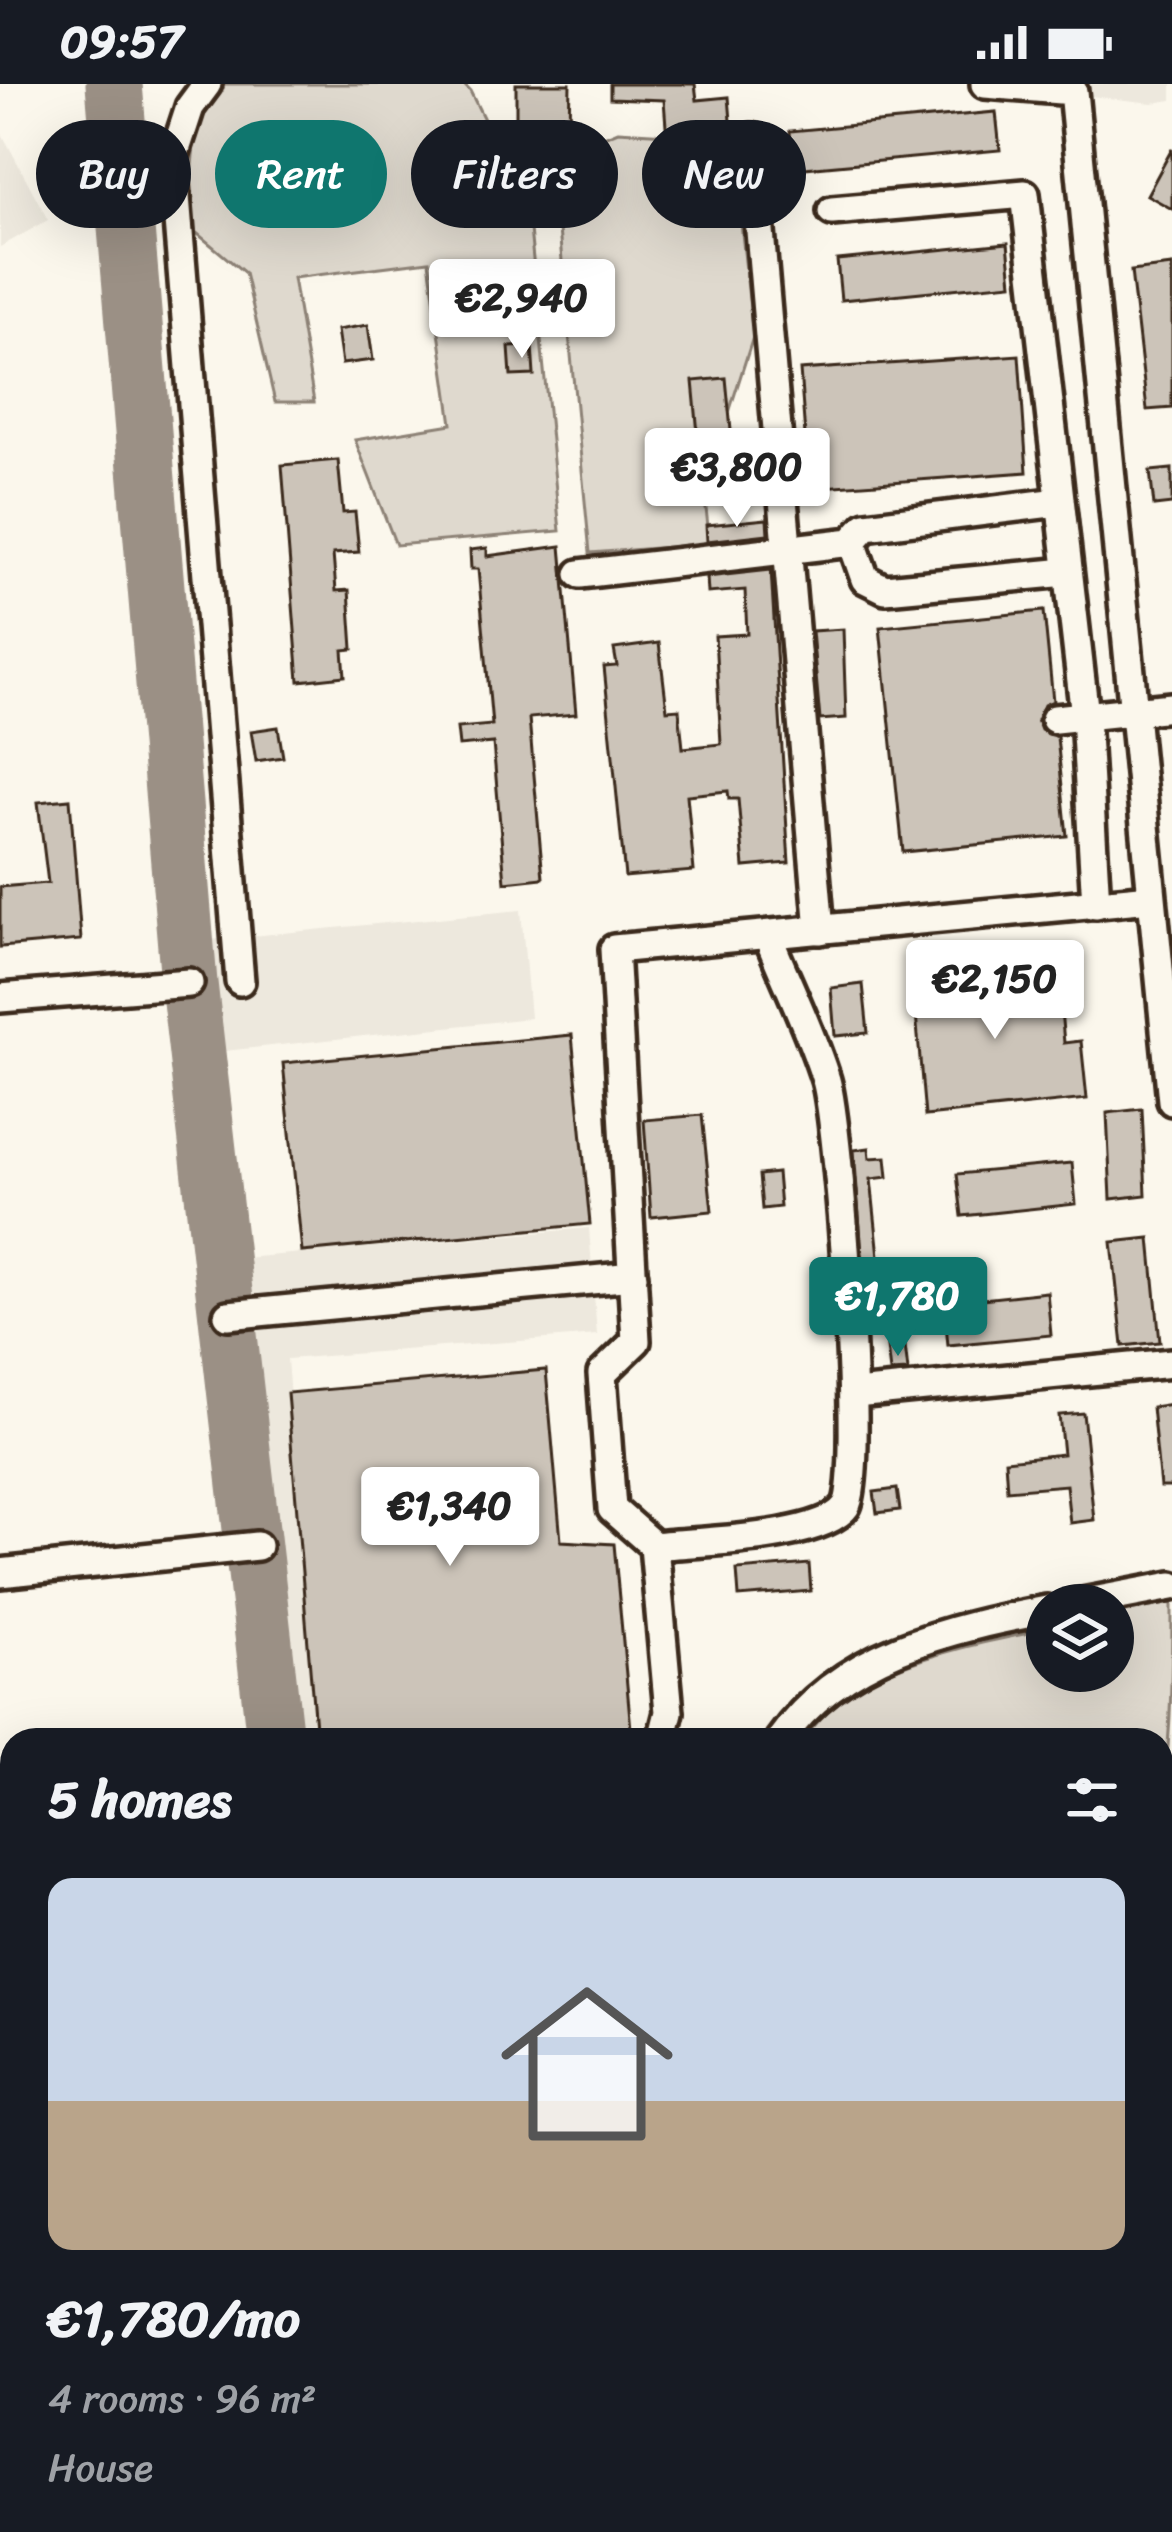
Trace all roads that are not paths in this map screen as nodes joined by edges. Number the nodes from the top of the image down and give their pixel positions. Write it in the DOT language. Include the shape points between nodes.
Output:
graph roads {
  1 [pos="207,84"];
  2 [pos="985,84"];
  3 [pos="832,212"];
  4 [pos="760,228"];
  5 [pos="1059,502"];
  6 [pos="852,542"];
  7 [pos="788,548"];
  8 [pos="1067,572"];
  9 [pos="580,574"];
  10 [pos="1172,707"];
  11 [pos="1133,711"];
  12 [pos="1085,716"];
  13 [pos="1055,719"];
  14 [pos="1151,898"];
  15 [pos="1096,904"];
  16 [pos="820,930"];
  17 [pos="768,936"];
  18 [pos="240,980"];
  19 [pos="189,983"];
  20 [pos="0,998"];
  21 [pos="1172,1101"];
  22 [pos="632,1276"];
  23 [pos="228,1315"];
  24 [pos="1172,1363"];
  25 [pos="855,1394"];
  26 [pos="257,1546"];
  27 [pos="654,1546"];
  28 [pos="0,1573"];
  29 [pos="1172,1586"];
  30 [pos="1134,1593"];
  31 [pos="1026,1616"];
  32 [pos="665,1728"];
  33 [pos="789,1728"];
  1 -- 18 [label="street" via="172,159"];
  2 -- 11 [label="street" via="1073,91"];
  3 -- 5 [label="street" via="1025,194"];
  4 -- 7 [label="street"];
  5 -- 6 [label="street" via="866,526"];
  5 -- 8 [label="street"];
  6 -- 7 [label="street"];
  6 -- 8 [label="street" via="865,579 885,590"];
  7 -- 9 [label="street"];
  7 -- 16 [label="street"];
  8 -- 12 [label="street"];
  10 -- 11 [label="street"];
  11 -- 12 [label="street"];
  11 -- 14 [label="street"];
  12 -- 13 [label="street"];
  12 -- 15 [label="street"];
  14 -- 15 [label="street"];
  14 -- 21 [label="street"];
  15 -- 16 [label="street"];
  16 -- 17 [label="street"];
  17 -- 22 [label="street" via="614,949"];
  17 -- 25 [label="street" via="827,1084"];
  19 -- 20 [label="street"];
  22 -- 23 [label="street"];
  22 -- 27 [label="street" via="636,1341 602,1374 612,1509"];
  24 -- 25 [label="street"];
  25 -- 27 [label="street" via="848,1504 824,1526"];
  26 -- 28 [label="street"];
  27 -- 32 [label="street"];
  29 -- 30 [label="street"];
  31 -- 33 [label="street" via="849,1670"];
}
